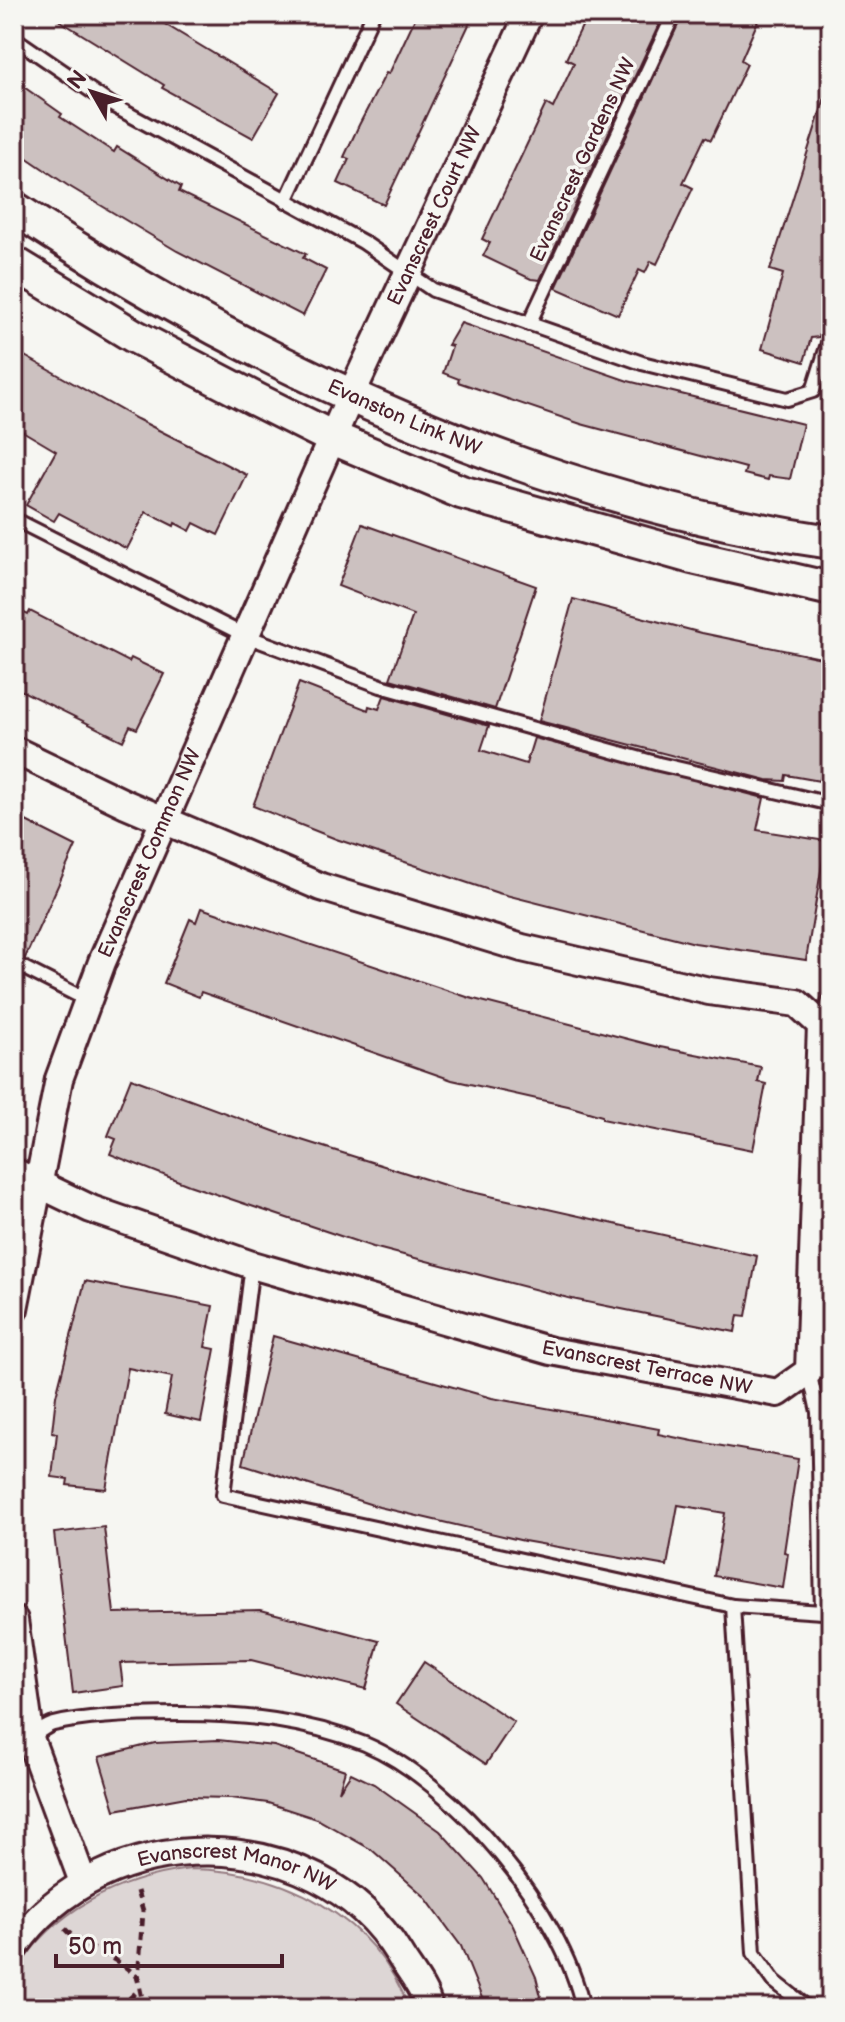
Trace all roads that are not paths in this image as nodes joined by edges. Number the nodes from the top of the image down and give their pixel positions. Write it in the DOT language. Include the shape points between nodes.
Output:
graph roads {
  1 [pos="373,14"];
  2 [pos="529,14"];
  3 [pos="674,14"];
  4 [pos="14,38"];
  5 [pos="286,201"];
  6 [pos="14,208"];
  7 [pos="14,263"];
  8 [pos="407,272"];
  9 [pos="529,324"];
  10 [pos="831,334"];
  11 [pos="342,417"];
  12 [pos="14,519"];
  13 [pos="831,542"];
  14 [pos="831,589"];
  15 [pos="246,636"];
  16 [pos="14,750"];
  17 [pos="831,804"];
  18 [pos="164,821"];
  19 [pos="14,963"];
  20 [pos="831,995"];
  21 [pos="87,1000"];
  22 [pos="821,1025"];
  23 [pos="14,1172"];
  24 [pos="40,1185"];
  25 [pos="252,1265"];
  26 [pos="14,1309"];
  27 [pos="809,1371"];
  28 [pos="733,1606"];
  29 [pos="14,1620"];
  30 [pos="22,1746"];
  31 [pos="83,1882"];
  32 [pos="14,1948"];
  33 [pos="429,2008"];
  34 [pos="583,2008"];
  35 [pos="808,2008"];
  1 -- 5 [label="lane"];
  2 -- 8 [label="street, Evanscrest Court NW"];
  3 -- 9 [label="lane, Evanscrest Gardens NW"];
  4 -- 5 [label="lane" via="112,105"];
  5 -- 8 [label="lane"];
  6 -- 11 [label="street, Evanston Link NW" via="97,263 264,354"];
  7 -- 11 [label="street, Evanston Link NW" via="134,336"];
  8 -- 9 [label="lane" via="433,290"];
  8 -- 11 [label="street, Evanscrest Court NW"];
  9 -- 10 [label="lane" via="642,363 787,399 813,391"];
  11 -- 13 [label="street, Evanston Link NW" via="429,430 666,507"];
  11 -- 14 [label="street, Evanston Link NW" via="461,492 692,557"];
  11 -- 15 [label="street, Evanscrest Common NW"];
  12 -- 15 [label="lane"];
  15 -- 17 [label="lane" via="381,686 659,764"];
  15 -- 18 [label="street, Evanscrest Common NW"];
  16 -- 18 [label="street"];
  18 -- 21 [label="street, Evanscrest Common NW"];
  18 -- 22 [label="street" via="321,887 522,948 709,991 797,1003"];
  19 -- 21 [label="lane"];
  20 -- 22 [label="lane"];
  21 -- 24 [label="street, Evanscrest Common NW" via="59,1079"];
  22 -- 27 [label="street"];
  23 -- 24 [label="street, Evanscrest Terrace NW"];
  24 -- 25 [label="street, Evanscrest Terrace NW" via="91,1209"];
  24 -- 26 [label="street, Evanscrest Common NW"];
  25 -- 27 [label="street, Evanscrest Terrace NW" via="551,1351 778,1393"];
  25 -- 28 [label="lane" via="223,1495"];
  27 -- 28 [label="lane" via="818,1412 822,1612"];
  28 -- 35 [label="lane" via="754,1953 774,1981"];
  29 -- 30 [label="street"];
  30 -- 31 [label="street"];
  30 -- 34 [label="lane" via="51,1724 162,1714 296,1722 367,1745 421,1779 478,1826 518,1876 555,1937"];
  31 -- 32 [label="street, Evanscrest Manor NW" via="29,1926"];
  31 -- 33 [label="street, Evanscrest Manor NW" via="160,1853 243,1851 320,1878 384,1930"];
}
